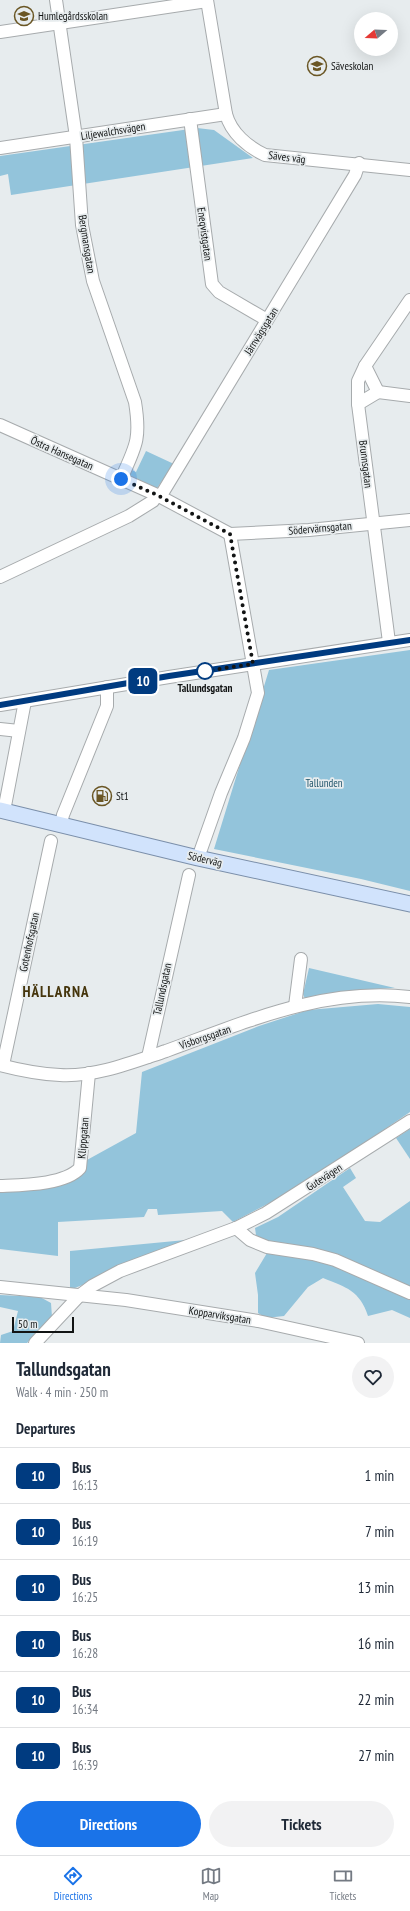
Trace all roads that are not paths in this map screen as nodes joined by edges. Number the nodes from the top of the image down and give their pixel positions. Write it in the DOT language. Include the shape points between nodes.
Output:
graph roads {
  1 [pos="56,0"];
  2 [pos="207,0"];
  3 [pos="59,24"];
  4 [pos="0,32"];
  5 [pos="226,114"];
  6 [pos="190,119"];
  7 [pos="76,137"];
  8 [pos="0,148"];
  9 [pos="359,164"];
  10 [pos="410,170"];
  11 [pos="410,300"];
  12 [pos="267,320"];
  13 [pos="365,366"];
  14 [pos="378,392"];
  15 [pos="410,396"];
  16 [pos="358,404"];
  17 [pos="0,425"];
  18 [pos="121,479"];
  19 [pos="158,496"];
  20 [pos="410,520"];
  21 [pos="374,523"];
  22 [pos="230,534"];
  23 [pos="0,577"];
  24 [pos="410,640"];
  25 [pos="389,642"];
  26 [pos="253,664"];
  27 [pos="107,687"];
  28 [pos="25,701"];
  29 [pos="0,705"];
  30 [pos="0,728"];
  31 [pos="19,731"];
  32 [pos="2,811"];
  33 [pos="61,824"];
  34 [pos="51,841"];
  35 [pos="198,858"];
  36 [pos="189,875"];
  37 [pos="410,904"];
  38 [pos="301,959"];
  39 [pos="410,997"];
  40 [pos="295,1006"];
  41 [pos="148,1057"];
  42 [pos="1,1065"];
  43 [pos="89,1073"];
  44 [pos="410,1121"];
  45 [pos="0,1186"];
  46 [pos="236,1228"];
  47 [pos="0,1287"];
  48 [pos="410,1294"];
  49 [pos="80,1295"];
  50 [pos="35,1343"];
  51 [pos="358,1343"];
  1 -- 3 [label="street, Bergmansgatan"];
  2 -- 3 [label="street"];
  2 -- 5 [label="street, Säves väg"];
  3 -- 4 [label="street"];
  3 -- 7 [label="street, Bergmansgatan"];
  5 -- 6 [label="street, Liljewalchsvägen"];
  5 -- 9 [label="street, Säves väg" via="231,126 242,139 256,151 266,155"];
  6 -- 7 [label="street, Liljewalchsvägen"];
  6 -- 12 [label="street, Eneqvistgatan" via="212,284 219,292"];
  7 -- 8 [label="street, Liljewalchsvägen"];
  7 -- 18 [label="street, Bergmansgatan" via="82,225 93,281 135,402 137,417 137,443"];
  9 -- 10 [label="street, Säves väg"];
  9 -- 12 [label="street, Järnvägsgatan" via="356,175"];
  11 -- 13 [label="street, Brunnsgatan"];
  12 -- 19 [label="street, Järnvägsgatan"];
  13 -- 14 [label="street"];
  13 -- 16 [label="street, Brunnsgatan" via="358,381"];
  14 -- 15 [label="street"];
  14 -- 16 [label="street"];
  16 -- 21 [label="street, Brunnsgatan"];
  17 -- 18 [label="street, Östra Hansegatan"];
  18 -- 19 [label="street, Östra Hansegatan"];
  19 -- 22 [label="street, Östra Hansegatan"];
  19 -- 23 [label="street, Järnvägsgatan" via="129,516"];
  20 -- 21 [label="street, Södervärnsgatan"];
  21 -- 22 [label="street, Södervärnsgatan" via="309,530"];
  21 -- 25 [label="street, Brunnsgatan"];
  22 -- 26 [label="street"];
  24 -- 25 [label="street"];
  25 -- 26 [label="street"];
  26 -- 27 [label="street"];
  26 -- 35 [label="street" via="258,693 244,738 221,792"];
  27 -- 28 [label="street"];
  27 -- 33 [label="street" via="107,706 62,814"];
  28 -- 29 [label="street"];
  28 -- 31 [label="street"];
  30 -- 31 [label="street"];
  31 -- 32 [label="street"];
  32 -- 33 [label="main road, Söderväg"];
  33 -- 35 [label="main road, Söderväg"];
  34 -- 42 [label="street, Gotenhofsgatan"];
  35 -- 37 [label="main road, Söderväg"];
  36 -- 41 [label="street, Tallundsgatan"];
  38 -- 40 [label="street"];
  39 -- 40 [label="street, Visborgsgatan" via="356,996"];
  40 -- 41 [label="street, Visborgsgatan"];
  41 -- 43 [label="street, Visborgsgatan"];
  42 -- 43 [label="street, Visborgsgatan" via="61,1075"];
  43 -- 45 [label="street, Klippgatan" via="80,1168 74,1175 35,1184"];
  44 -- 46 [label="street, Gutevägen" via="266,1213"];
  46 -- 48 [label="street" via="250,1240 267,1247 335,1260"];
  46 -- 49 [label="street, Gutevägen" via="107,1277"];
  47 -- 49 [label="street, Kopparviksgatan"];
  49 -- 50 [label="street"];
  49 -- 51 [label="street, Kopparviksgatan" via="258,1321"];
}
